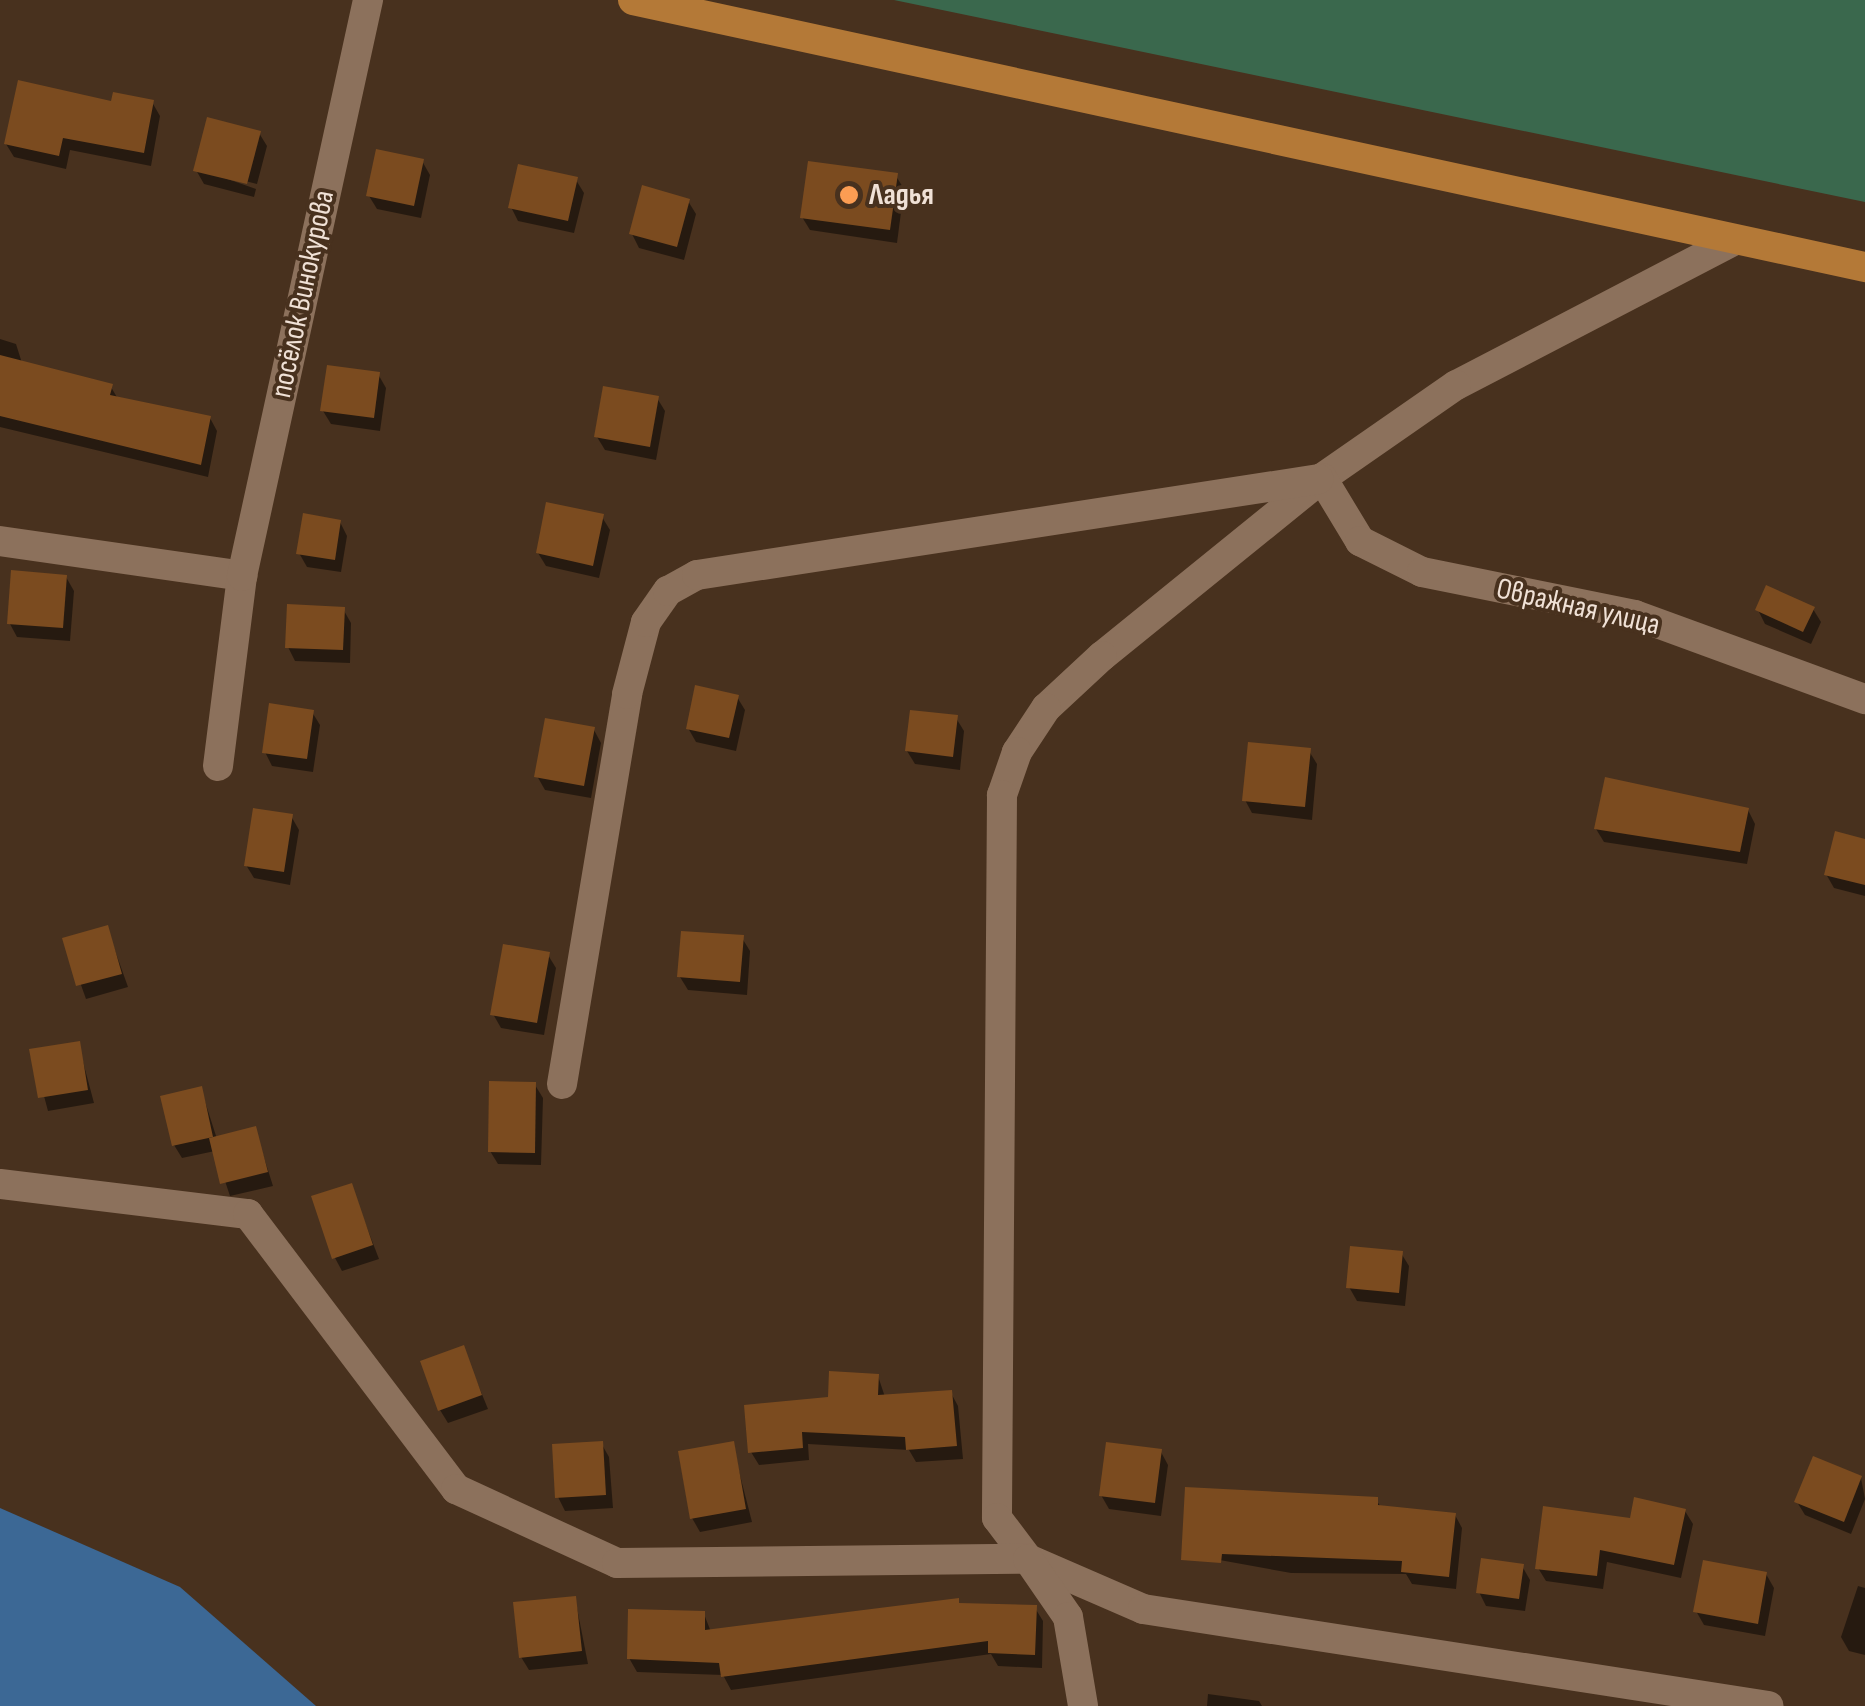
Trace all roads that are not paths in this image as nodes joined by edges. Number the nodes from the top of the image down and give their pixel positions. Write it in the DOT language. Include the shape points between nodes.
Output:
graph roads {
  1 [pos="633,0"];
  2 [pos="366,7"];
  3 [pos="1736,240"];
  4 [pos="1865,268"];
  5 [pos="1322,478"];
  6 [pos="0,541"];
  7 [pos="242,576"];
  8 [pos="1865,699"];
  9 [pos="218,766"];
  10 [pos="562,1084"];
  11 [pos="0,1184"];
  12 [pos="1028,1559"];
  13 [pos="1083,1706"];
  14 [pos="1769,1706"];
  1 -- 3 [label="main road"];
  2 -- 7 [label="street, посёлок Винокурова"];
  3 -- 4 [label="main road"];
  3 -- 5 [label="street" via="1456,385"];
  5 -- 8 [label="street, Овражная улица" via="1360,541 1422,572 1635,615"];
  5 -- 10 [label="street" via="697,575 668,591 646,622 626,694"];
  5 -- 12 [label="street" via="1046,708 1017,752 1002,795 996,1518"];
  6 -- 7 [label="street"];
  7 -- 9 [label="street, посёлок Винокурова"];
  11 -- 12 [label="street" via="248,1214 456,1489 617,1563"];
  12 -- 13 [label="street" via="1068,1616"];
  12 -- 14 [label="street" via="1143,1609"];
}
